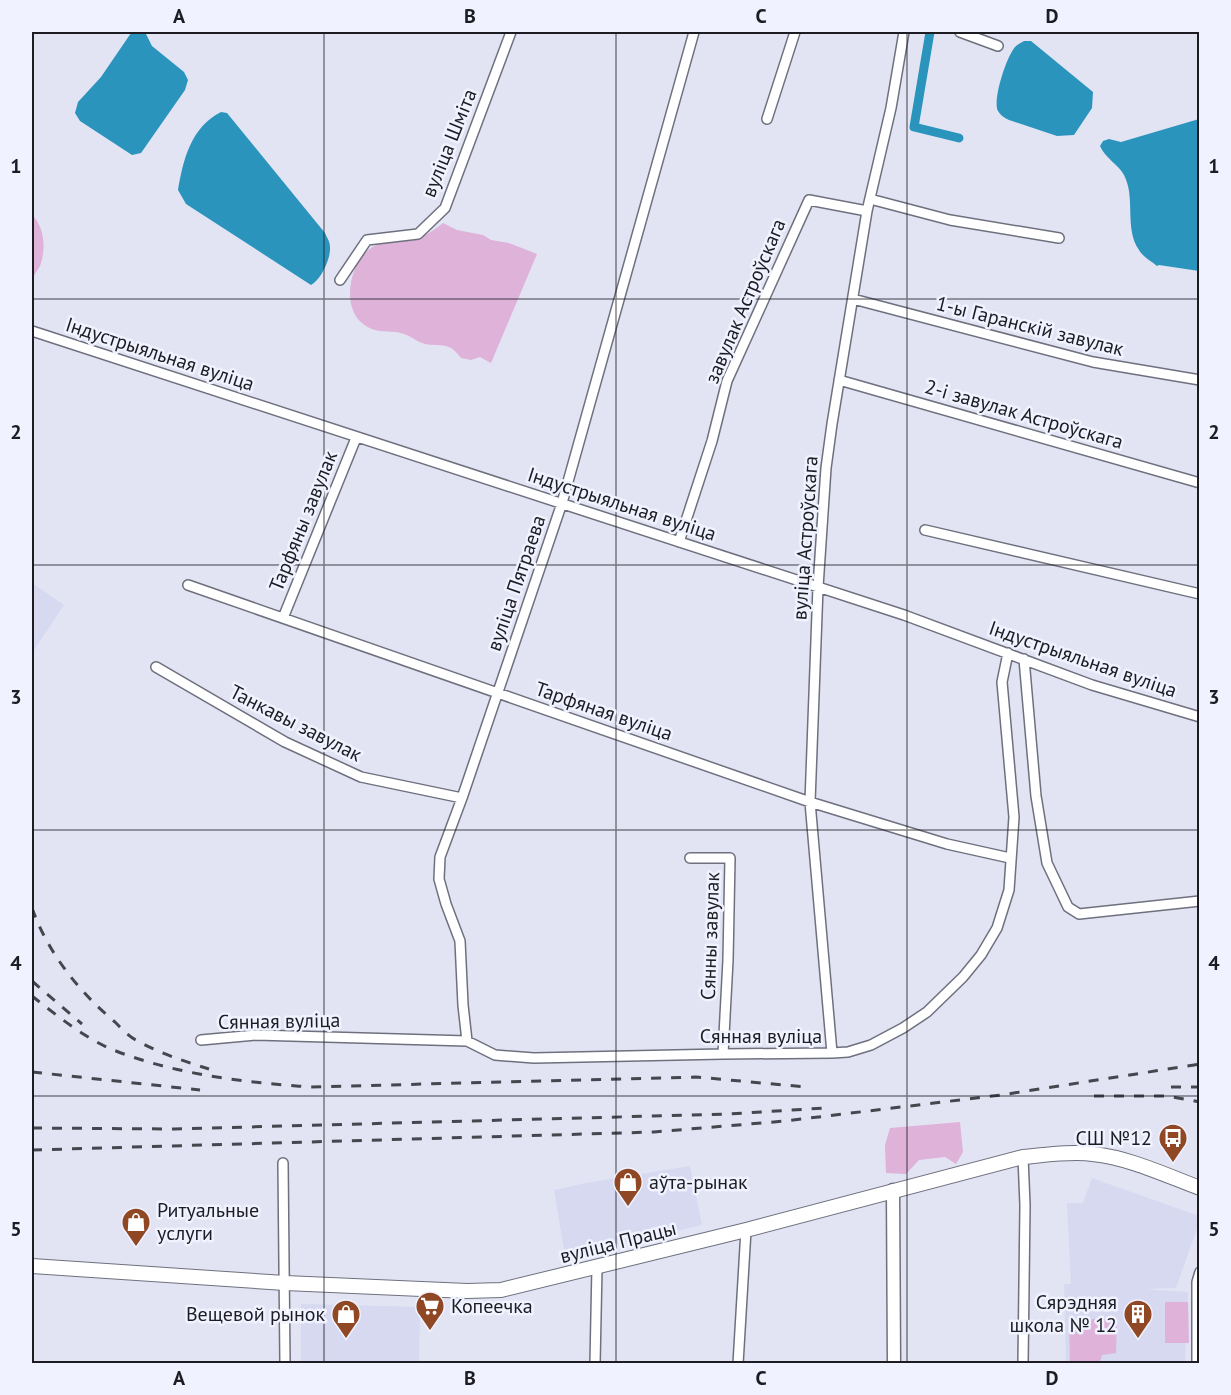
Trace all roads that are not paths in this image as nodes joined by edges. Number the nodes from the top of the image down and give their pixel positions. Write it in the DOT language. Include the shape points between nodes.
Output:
graph roads {
  1 [pos="512,32"];
  2 [pos="694,32"];
  3 [pos="795,32"];
  4 [pos="904,32"];
  5 [pos="960,32"];
  6 [pos="998,46"];
  7 [pos="768,119"];
  8 [pos="870,199"];
  9 [pos="867,212"];
  10 [pos="1059,238"];
  11 [pos="340,280"];
  12 [pos="853,299"];
  13 [pos="32,331"];
  14 [pos="839,380"];
  15 [pos="1200,380"];
  16 [pos="356,438"];
  17 [pos="1200,483"];
  18 [pos="562,503"];
  19 [pos="925,530"];
  20 [pos="679,542"];
  21 [pos="188,585"];
  22 [pos="818,587"];
  23 [pos="1200,594"];
  24 [pos="282,618"];
  25 [pos="1008,653"];
  26 [pos="1024,659"];
  27 [pos="156,667"];
  28 [pos="498,693"];
  29 [pos="1200,717"];
  30 [pos="462,798"];
  31 [pos="810,802"];
  32 [pos="690,858"];
  33 [pos="1010,858"];
  34 [pos="1200,902"];
  35 [pos="201,1040"];
  36 [pos="467,1041"];
  37 [pos="832,1053"];
  38 [pos="723,1054"];
  39 [pos="1023,1157"];
  40 [pos="283,1163"];
  41 [pos="1200,1188"];
  42 [pos="893,1190"];
  43 [pos="746,1230"];
  44 [pos="32,1266"];
  45 [pos="597,1267"];
  46 [pos="1200,1272"];
  47 [pos="285,1283"];
  48 [pos="285,1364"];
  49 [pos="595,1364"];
  50 [pos="738,1364"];
  51 [pos="894,1364"];
  52 [pos="1023,1364"];
  53 [pos="1197,1364"];
  1 -- 11 [label="street, вуліца Шміта" via="445,208 418,234 367,240"];
  2 -- 18 [label="street, вуліца Пятраева"];
  3 -- 7 [label="street"];
  4 -- 8 [label="street, вуліца Астроўскага"];
  5 -- 6 [label="street"];
  8 -- 9 [label="street, вуліца Астроўскага"];
  8 -- 10 [label="street" via="950,220"];
  9 -- 12 [label="street, вуліца Астроўскага"];
  9 -- 20 [label="street, завулак Астроўскага" via="809,200 727,381"];
  12 -- 14 [label="street, вуліца Астроўскага"];
  12 -- 15 [label="street, 1-ы Гаранскій завулак" via="1092,362"];
  13 -- 16 [label="street, Індустрыяльная вуліца"];
  14 -- 17 [label="street, 2-і завулак Астроўскага"];
  14 -- 22 [label="street, вуліца Астроўскага" via="826,468"];
  16 -- 18 [label="street, Індустрыяльная вуліца"];
  16 -- 24 [label="street, Тарфяны завулак"];
  18 -- 20 [label="street, Індустрыяльная вуліца"];
  18 -- 28 [label="street, вуліца Пятраева"];
  19 -- 23 [label="street"];
  20 -- 22 [label="street, Індустрыяльная вуліца"];
  21 -- 24 [label="street, Тарфяная вуліца"];
  22 -- 25 [label="street, Індустрыяльная вуліца"];
  22 -- 31 [label="street, вуліца Астроўскага"];
  24 -- 28 [label="street, Тарфяная вуліца"];
  25 -- 26 [label="street, Індустрыяльная вуліца"];
  25 -- 33 [label="street, Сянная вуліца" via="1002,682 1014,817"];
  26 -- 29 [label="street, Індустрыяльная вуліца" via="1092,685"];
  26 -- 34 [label="street" via="1036,796 1047,863 1068,907 1079,914"];
  27 -- 30 [label="street, Танкавы завулак" via="285,742 361,777"];
  28 -- 30 [label="street, вуліца Пятраева"];
  28 -- 31 [label="street, Тарфяная вуліца"];
  30 -- 36 [label="street, вуліца Пятраева" via="440,857 439,879 460,941"];
  31 -- 33 [label="street, Тарфяная вуліца" via="947,844"];
  31 -- 37 [label="street, вуліца Астроўскага"];
  32 -- 38 [label="street, Сянны завулак" via="730,858"];
  33 -- 37 [label="street, Сянная вуліца" via="1009,890 998,928 963,977 927,1012 903,1028 872,1045"];
  35 -- 36 [label="street, Сянная вуліца" via="256,1035"];
  36 -- 38 [label="street, Сянная вуліца" via="495,1055 534,1058"];
  37 -- 38 [label="street, Сянная вуліца"];
  39 -- 41 [label="main road, вуліца Працы" via="1094,1154 1132,1163"];
  39 -- 42 [label="main road, вуліца Працы"];
  39 -- 52 [label="street"];
  40 -- 47 [label="street"];
  42 -- 43 [label="main road, вуліца Працы"];
  42 -- 51 [label="street"];
  43 -- 45 [label="main road, вуліца Працы"];
  43 -- 50 [label="street"];
  44 -- 47 [label="main road, вуліца Працы"];
  45 -- 47 [label="main road, вуліца Працы" via="501,1290"];
  45 -- 49 [label="street"];
  46 -- 53 [label="street"];
  47 -- 48 [label="street"];
}
